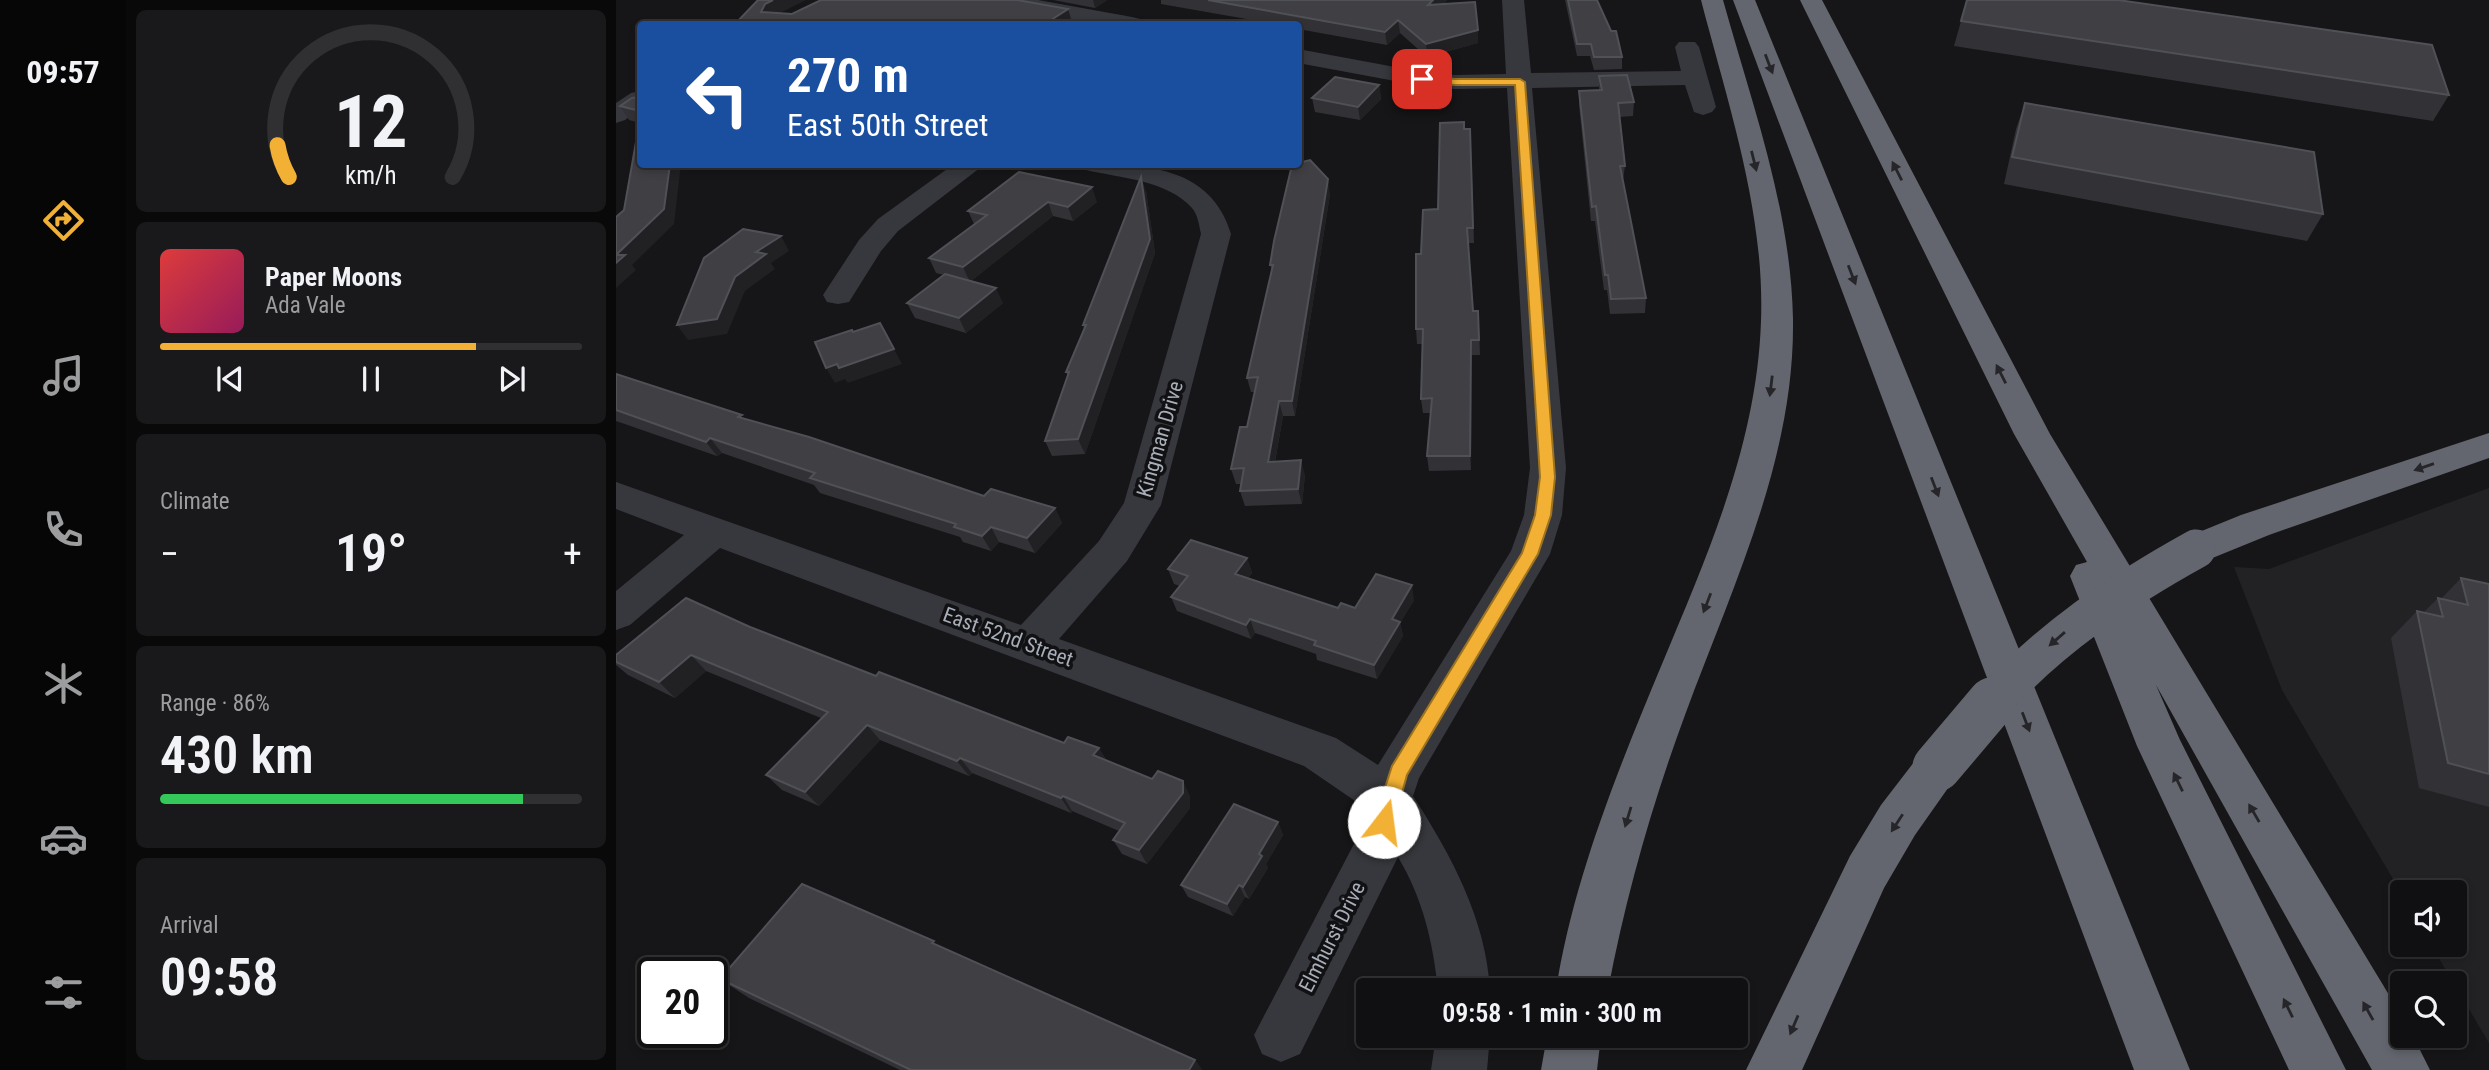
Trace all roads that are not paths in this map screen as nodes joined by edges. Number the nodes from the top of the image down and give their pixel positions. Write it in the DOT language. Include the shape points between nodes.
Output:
graph roads {
  1 [pos="1002,0"];
  2 [pos="1513,0"];
  3 [pos="1712,0"];
  4 [pos="1744,0"];
  5 [pos="1811,0"];
  6 [pos="1116,21"];
  7 [pos="1687,47"];
  8 [pos="1302,57"];
  9 [pos="1695,78"];
  10 [pos="1520,82"];
  11 [pos="637,100"];
  12 [pos="1703,107"];
  13 [pos="616,115"];
  14 [pos="966,168"];
  15 [pos="1111,168"];
  16 [pos="838,295"];
  17 [pos="2032,434"];
  18 [pos="2489,445"];
  19 [pos="616,495"];
  20 [pos="714,531"];
  21 [pos="616,614"];
  22 [pos="1030,644"];
  23 [pos="1389,799"];
  24 [pos="1464,978"];
  25 [pos="1586,978"];
  26 [pos="1282,1035"];
  27 [pos="1462,1048"];
  28 [pos="1572,1048"];
  29 [pos="1459,1070"];
  30 [pos="1569,1070"];
  31 [pos="1774,1070"];
  32 [pos="2162,1070"];
  33 [pos="2318,1070"];
  34 [pos="2402,1070"];
  1 -- 6 [label="street"];
  2 -- 10 [label="street, Elmhurst Drive"];
  3 -- 25 [label="highway, one-way" via="1768,217 1775,267 1777,322 1767,419 1745,504 1642,770"];
  4 -- 32 [label="highway, one-way"];
  17 -- 5 [label="highway, one-way"];
  7 -- 9 [label="street"];
  8 -- 10 [label="street" via="1422,79"];
  9 -- 10 [label="street"];
  9 -- 12 [label="street"];
  10 -- 23 [label="street, Elmhurst Drive" via="1548,468 1543,515 1530,554 1398,772"];
  11 -- 13 [label="street"];
  14 -- 16 [label="street" via="888,225"];
  15 -- 22 [label="street, Kingman Drive" via="1177,185 1203,203 1216,225 1214,243 1142,505 1113,551"];
  33 -- 17 [label="highway, one-way" via="2160,746"];
  34 -- 17 [label="highway, one-way"];
  18 -- 31 [label="highway, one-way, bridge" via="2196,549 2129,585 2059,638 2008,683 1898,820 1867,872"];
  19 -- 20 [label="street, East 52nd Street"];
  20 -- 21 [label="street"];
  20 -- 22 [label="street, East 52nd Street"];
  22 -- 23 [label="street, East 52nd Street" via="1320,752"];
  23 -- 24 [label="street" via="1437,879 1453,923"];
  23 -- 26 [label="street, Elmhurst Drive" via="1379,845"];
  27 -- 29 [label="street"];
  28 -- 30 [label="highway"];
}
